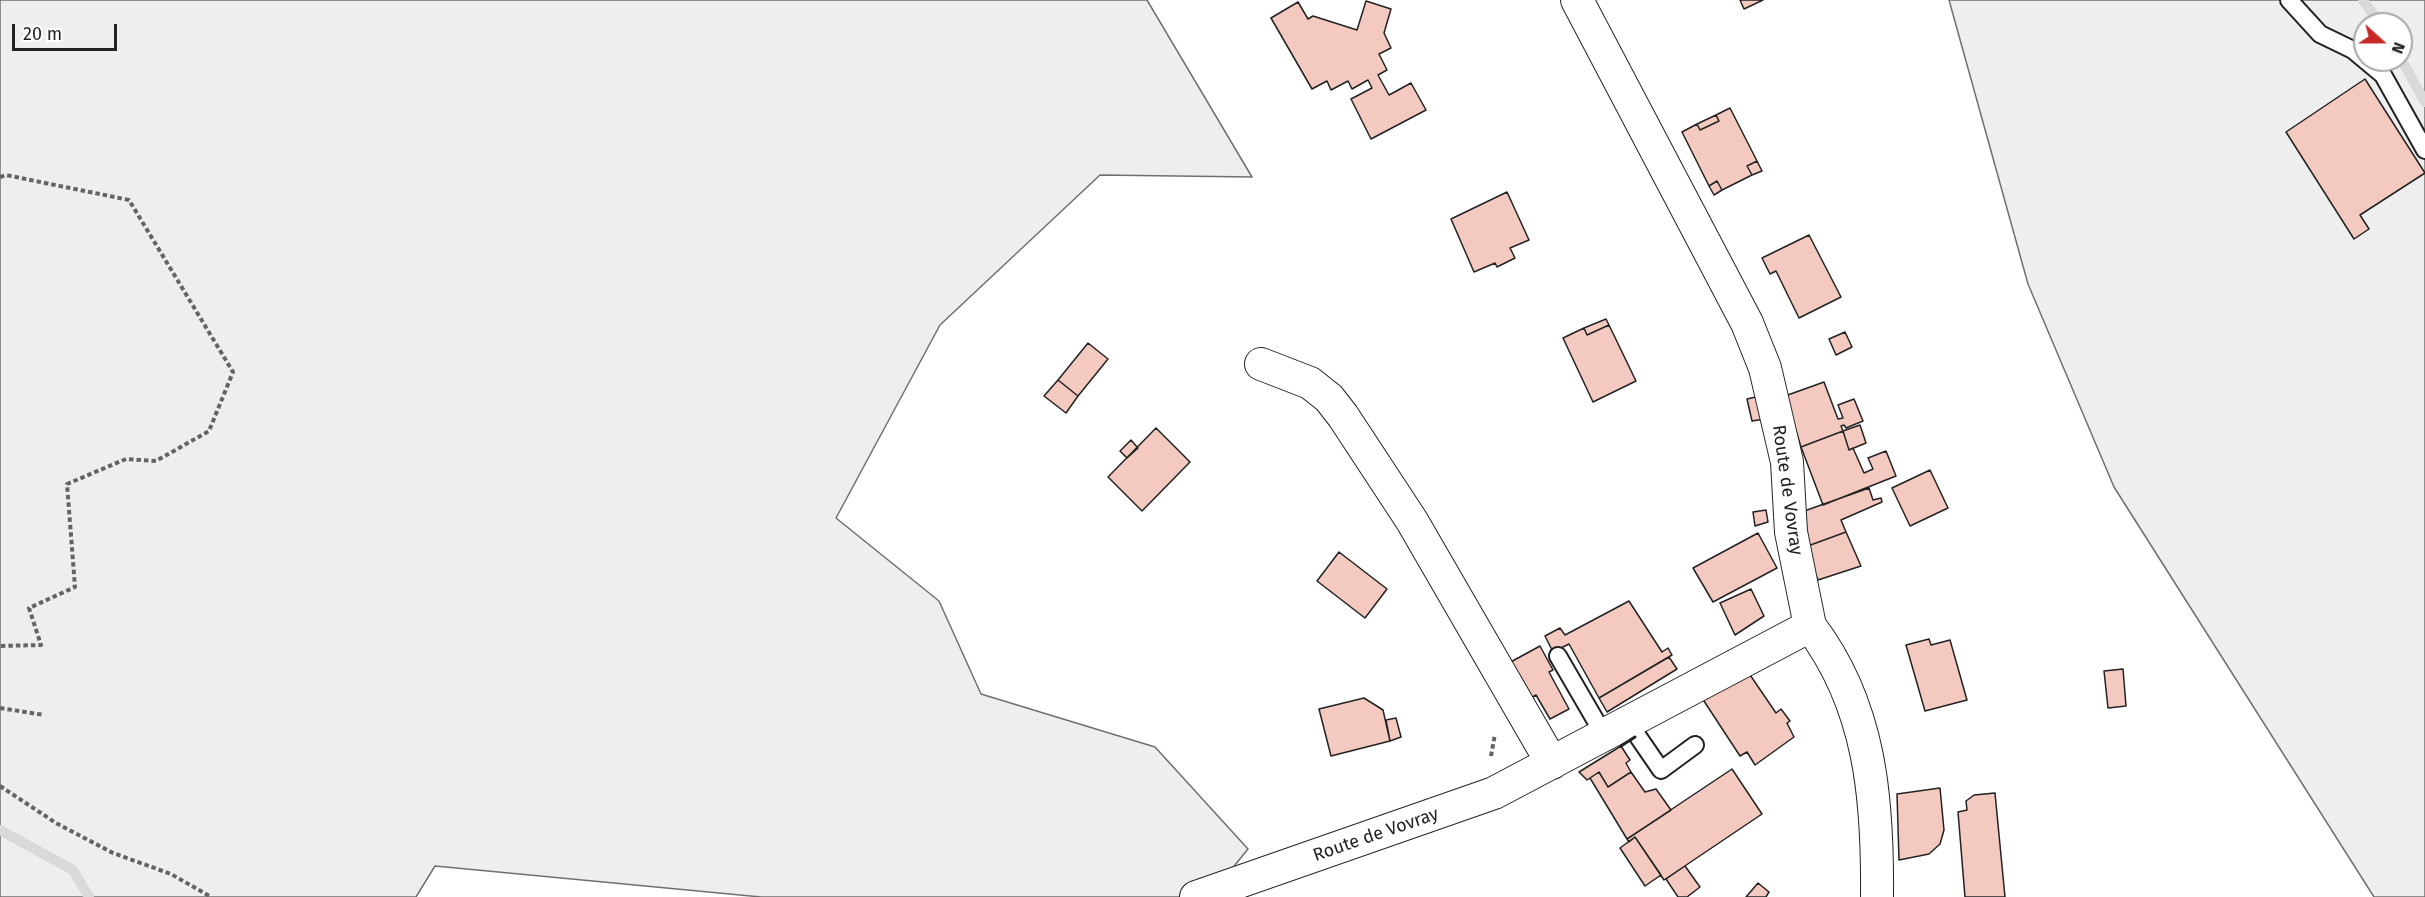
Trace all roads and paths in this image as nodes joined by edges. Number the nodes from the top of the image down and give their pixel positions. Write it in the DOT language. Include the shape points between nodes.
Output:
graph roads {
  1 [pos="1577,0"];
  2 [pos="2289,0"];
  3 [pos="2425,150"];
  4 [pos="0,177"];
  5 [pos="1262,364"];
  6 [pos="1810,626"];
  7 [pos="0,646"];
  8 [pos="1558,656"];
  9 [pos="0,708"];
  10 [pos="44,715"];
  11 [pos="1495,729"];
  12 [pos="1616,729"];
  13 [pos="1695,745"];
  14 [pos="1552,763"];
  15 [pos="0,786"];
  16 [pos="1468,803"];
  17 [pos="211,897"];
  18 [pos="1196,897"];
  19 [pos="1877,897"];
  1 -- 6 [label="street, Route de Vovray" via="1747,323 1765,368 1787,462 1791,532"];
  2 -- 3 [label="lane" via="2320,34 2353,50 2383,75"];
  4 -- 7 [label="path" via="6,175 129,200 233,372 209,431 156,461 126,459 67,484 75,587 29,608 41,645"];
  5 -- 14 [label="street" via="1310,383 1343,416 1412,521"];
  6 -- 12 [label="street, Route de Vovray"];
  6 -- 19 [label="street" via="1828,650 1859,724 1872,770"];
  8 -- 12 [label="lane"];
  9 -- 10 [label="path"];
  11 -- 16 [label="path" via="1493,749"];
  12 -- 13 [label="lane" via="1661,770"];
  12 -- 14 [label="street, Route de Vovray"];
  14 -- 16 [label="street, Route de Vovray" via="1494,794"];
  15 -- 17 [label="path" via="113,853 171,874"];
  16 -- 18 [label="street, Route de Vovray"];
}
